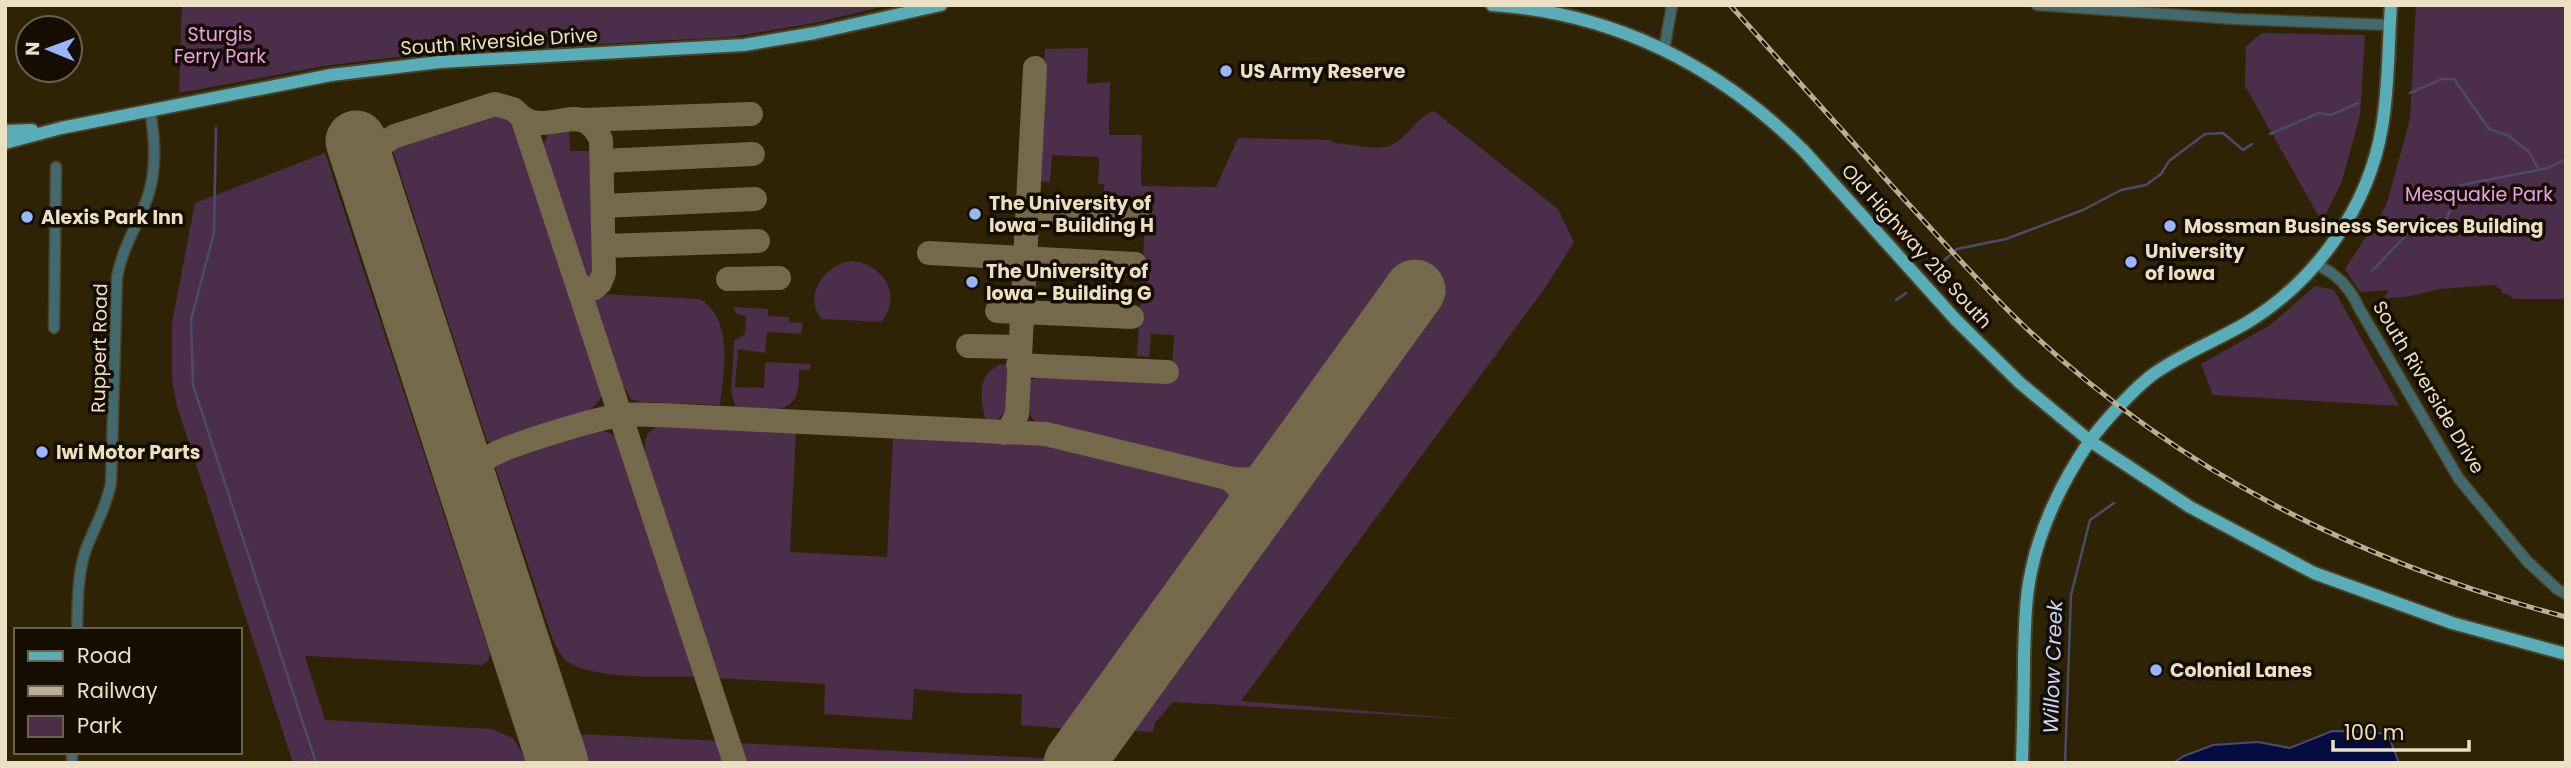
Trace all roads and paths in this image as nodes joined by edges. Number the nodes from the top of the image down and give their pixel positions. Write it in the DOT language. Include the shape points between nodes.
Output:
graph roads {
  1 [pos="941,5"];
  2 [pos="1492,5"];
  3 [pos="1672,5"];
  4 [pos="2037,5"];
  5 [pos="2391,5"];
  6 [pos="2390,25"];
  7 [pos="1664,50"];
  8 [pos="150,110"];
  9 [pos="61,128"];
  10 [pos="5,131"];
  11 [pos="5,143"];
  12 [pos="56,167"];
  13 [pos="2315,264"];
  14 [pos="54,328"];
  15 [pos="2090,441"];
  16 [pos="2566,594"];
  17 [pos="77,628"];
  18 [pos="2566,654"];
  19 [pos="2022,763"];
  1 -- 8 [label="main road, South Riverside Drive" via="744,46 440,62 331,75"];
  2 -- 7 [label="main road, Old Highway 218 South" via="1568,16 1630,34"];
  3 -- 7 [label="street"];
  4 -- 6 [label="street"];
  5 -- 6 [label="main road"];
  6 -- 13 [label="main road" via="2386,99 2375,156 2351,215"];
  7 -- 15 [label="main road, Old Highway 218 South" via="1736,91 1781,128 1975,339"];
  8 -- 9 [label="main road, South Riverside Drive"];
  8 -- 17 [label="street, Ruppert Road" via="154,141 151,186 124,248 117,277 111,483 82,563"];
  9 -- 10 [label="main road, South Riverside Drive"];
  9 -- 11 [label="main road, South Riverside Drive"];
  12 -- 14 [label="street"];
  13 -- 15 [label="main road" via="2249,321 2156,372"];
  13 -- 16 [label="street, South Riverside Drive" via="2331,271 2353,294 2459,479 2526,561"];
  15 -- 18 [label="main road, Old Highway 218 South" via="2190,507 2293,564 2420,613"];
  15 -- 19 [label="main road" via="2053,508 2031,571"];
}
